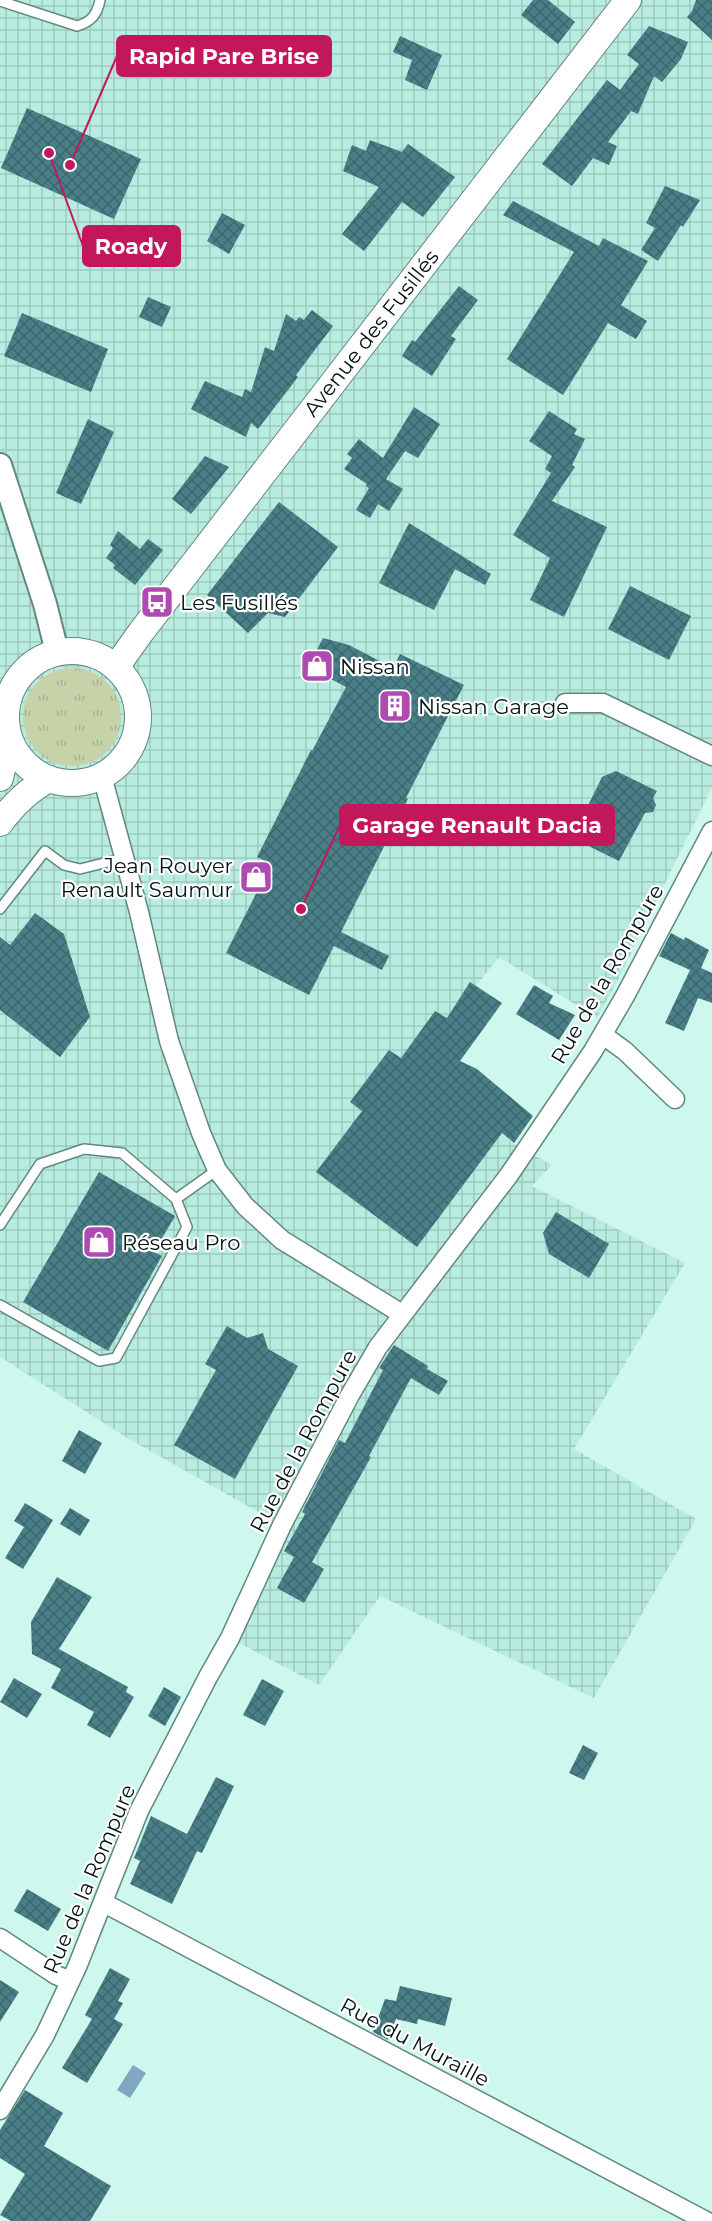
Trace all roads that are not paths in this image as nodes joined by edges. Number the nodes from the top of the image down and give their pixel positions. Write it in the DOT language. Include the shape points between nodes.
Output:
graph roads {
  1 [pos="100,0"];
  2 [pos="628,0"];
  3 [pos="0,1"];
  4 [pos="0,465"];
  5 [pos="57,652"];
  6 [pos="116,667"];
  7 [pos="565,703"];
  8 [pos="9,740"];
  9 [pos="712,756"];
  10 [pos="102,776"];
  11 [pos="0,778"];
  12 [pos="49,779"];
  13 [pos="0,823"];
  14 [pos="712,831"];
  15 [pos="124,858"];
  16 [pos="0,909"];
  17 [pos="603,1035"];
  18 [pos="675,1099"];
  19 [pos="217,1170"];
  20 [pos="176,1199"];
  21 [pos="0,1225"];
  22 [pos="0,1305"];
  23 [pos="402,1314"];
  24 [pos="104,1903"];
  25 [pos="0,1938"];
  26 [pos="70,1981"];
  27 [pos="0,2110"];
  28 [pos="706,2221"];
  1 -- 3 [label="lane" via="98,12 77,26"];
  2 -- 6 [label="main road, Avenue des Fusillés"];
  4 -- 5 [label="street"];
  5 -- 6 [label="main road" via="78,651 98,656"];
  5 -- 8 [label="main road" via="38,659 21,673 10,691 5,711"];
  6 -- 10 [label="main road" via="136,698 136,734 117,766"];
  7 -- 9 [label="street" via="603,703"];
  8 -- 11 [label="main road"];
  8 -- 12 [label="main road" via="32,770"];
  10 -- 12 [label="main road" via="85,782"];
  10 -- 15 [label="street"];
  12 -- 13 [label="main road" via="20,798"];
  14 -- 17 [label="street, Rue de la Rompure"];
  15 -- 16 [label="lane" via="80,869 64,865 45,851"];
  15 -- 19 [label="street" via="169,1041"];
  17 -- 18 [label="street"];
  17 -- 23 [label="street, Rue de la Rompure" via="509,1174"];
  19 -- 20 [label="lane"];
  19 -- 23 [label="street" via="245,1206 282,1240"];
  20 -- 21 [label="lane" via="122,1153 84,1149 40,1164"];
  20 -- 22 [label="lane" via="187,1227 116,1358 99,1361"];
  23 -- 24 [label="street, Rue de la Rompure" via="350,1395 282,1525 230,1638 139,1811"];
  24 -- 26 [label="street, Rue de la Rompure"];
  24 -- 28 [label="street, Rue du Muraille"];
  25 -- 26 [label="street"];
  26 -- 27 [label="street, Rue de la Rompure" via="45,2035"];
}
